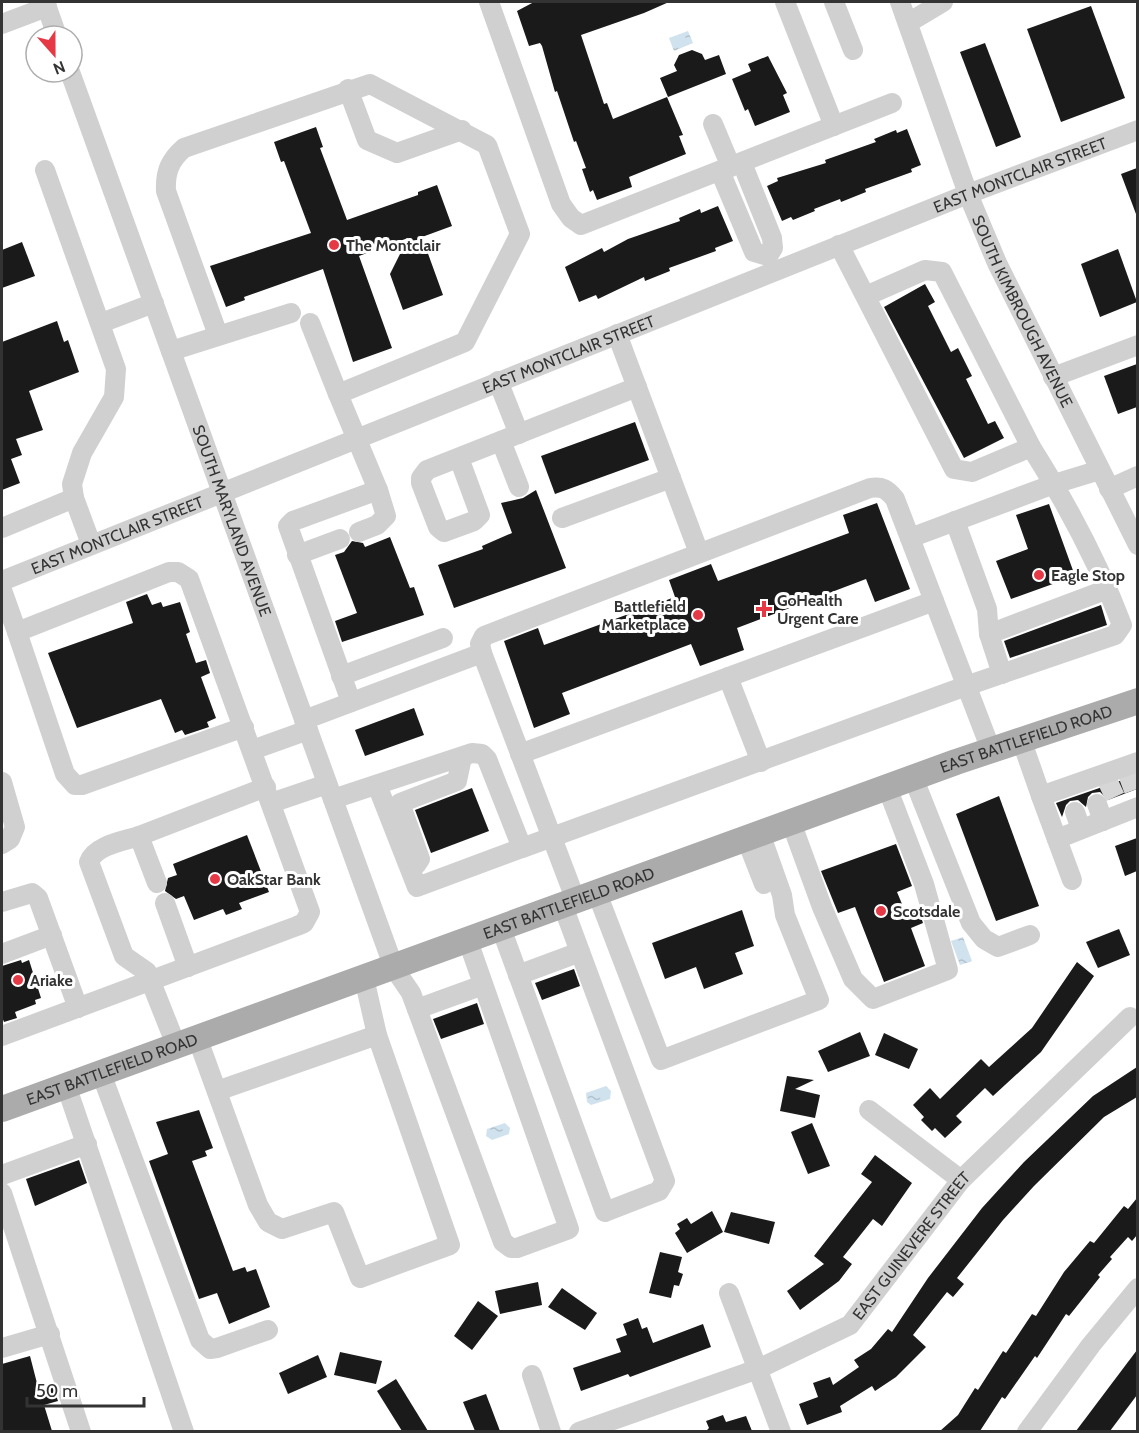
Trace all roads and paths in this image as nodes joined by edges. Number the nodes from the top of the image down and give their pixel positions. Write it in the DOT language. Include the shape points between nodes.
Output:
graph roads {
  1 [pos="489,2"];
  2 [pos="785,2"];
  3 [pos="834,2"];
  4 [pos="900,2"];
  5 [pos="943,2"];
  6 [pos="46,4"];
  7 [pos="908,23"];
  8 [pos="2,24"];
  9 [pos="53,24"];
  10 [pos="853,50"];
  11 [pos="74,84"];
  12 [pos="348,89"];
  13 [pos="892,103"];
  14 [pos="713,124"];
  15 [pos="834,126"];
  16 [pos="462,130"];
  17 [pos="1137,130"];
  18 [pos="731,167"];
  19 [pos="45,170"];
  20 [pos="968,194"];
  21 [pos="839,245"];
  22 [pos="772,263"];
  23 [pos="866,296"];
  24 [pos="154,303"];
  25 [pos="291,313"];
  26 [pos="101,322"];
  27 [pos="309,323"];
  28 [pos="617,334"];
  29 [pos="218,335"];
  30 [pos="1137,345"];
  31 [pos="171,351"];
  32 [pos="1053,377"];
  33 [pos="498,381"];
  34 [pos="637,387"];
  35 [pos="338,394"];
  36 [pos="510,437"];
  37 [pos="355,438"];
  38 [pos="1030,447"];
  39 [pos="459,458"];
  40 [pos="1100,470"];
  41 [pos="1137,476"];
  42 [pos="670,478"];
  43 [pos="1054,484"];
  44 [pos="519,487"];
  45 [pos="1109,489"];
  46 [pos="378,490"];
  47 [pos="222,491"];
  48 [pos="74,498"];
  49 [pos="562,518"];
  50 [pos="955,521"];
  51 [pos="2,528"];
  52 [pos="359,532"];
  53 [pos="910,538"];
  54 [pos="340,539"];
  55 [pos="91,544"];
  56 [pos="1137,545"];
  57 [pos="699,553"];
  58 [pos="297,555"];
  59 [pos="2,580"];
  60 [pos="1108,589"];
  61 [pos="2,590"];
  62 [pos="934,601"];
  63 [pos="16,632"];
  64 [pos="989,634"];
  65 [pos="443,638"];
  66 [pos="482,653"];
  67 [pos="1002,674"];
  68 [pos="341,675"];
  69 [pos="728,677"];
  70 [pos="966,686"];
  71 [pos="1137,701"];
  72 [pos="351,702"];
  73 [pos="306,725"];
  74 [pos="244,727"];
  75 [pos="1021,740"];
  76 [pos="252,750"];
  77 [pos="991,750"];
  78 [pos="520,754"];
  79 [pos="462,757"];
  80 [pos="761,762"];
  81 [pos="913,777"];
  82 [pos="378,785"];
  83 [pos="887,787"];
  84 [pos="1116,790"];
  85 [pos="330,791"];
  86 [pos="3,792"];
  87 [pos="269,795"];
  88 [pos="1041,796"];
  89 [pos="1072,807"];
  90 [pos="791,822"];
  91 [pos="140,836"];
  92 [pos="753,836"];
  93 [pos="552,838"];
  94 [pos="1056,839"];
  95 [pos="2,844"];
  96 [pos="522,848"];
  97 [pos="411,871"];
  98 [pos="1071,880"];
  99 [pos="157,883"];
  100 [pos="579,900"];
  101 [pos="2,902"];
  102 [pos="165,903"];
  103 [pos="501,928"];
  104 [pos="52,934"];
  105 [pos="1030,935"];
  106 [pos="468,940"];
  107 [pos="580,952"];
  108 [pos="2,954"];
  109 [pos="188,967"];
  110 [pos="394,968"];
  111 [pos="518,975"];
  112 [pos="363,978"];
  113 [pos="151,981"];
  114 [pos="483,985"];
  115 [pos="78,1008"];
  116 [pos="417,1009"];
  117 [pos="1130,1017"];
  118 [pos="377,1035"];
  119 [pos="2,1036"];
  120 [pos="187,1041"];
  121 [pos="101,1072"];
  122 [pos="66,1085"];
  123 [pos="217,1091"];
  124 [pos="2,1109"];
  125 [pos="869,1110"];
  126 [pos="87,1144"];
  127 [pos="2,1175"];
  128 [pos="961,1180"];
  129 [pos="2,1193"];
  130 [pos="1137,1288"];
  131 [pos="729,1293"];
  132 [pos="268,1330"];
  133 [pos="50,1334"];
  134 [pos="2,1348"];
  135 [pos="758,1369"];
  136 [pos="532,1375"];
  137 [pos="81,1431"];
  138 [pos="184,1431"];
  139 [pos="551,1431"];
  140 [pos="579,1431"];
  141 [pos="781,1431"];
  142 [pos="1028,1431"];
  1 -- 18 [label="street" via="561,204 581,225"];
  2 -- 15 [label="street"];
  3 -- 10 [label="street"];
  4 -- 7 [label="street, SOUTH KIMBROUGH AVENUE"];
  5 -- 7 [label="street"];
  6 -- 8 [label="street"];
  6 -- 9 [label="street"];
  7 -- 20 [label="street, SOUTH KIMBROUGH AVENUE"];
  11 -- 24 [label="street, SOUTH MARYLAND AVENUE"];
  12 -- 16 [label="street" via="370,84"];
  12 -- 16 [label="street" via="367,140 398,153"];
  12 -- 29 [label="street" via="196,142 175,156 168,168 166,191"];
  13 -- 15 [label="street"];
  14 -- 18 [label="street"];
  15 -- 18 [label="street"];
  16 -- 35 [label="street" via="487,145 520,234 465,342"];
  17 -- 20 [label="street, EAST MONTCLAIR STREET"];
  18 -- 22 [label="street" via="772,238"];
  19 -- 26 [label="street"];
  20 -- 21 [label="street, EAST MONTCLAIR STREET"];
  20 -- 32 [label="street, SOUTH KIMBROUGH AVENUE"];
  21 -- 22 [label="street, EAST MONTCLAIR STREET"];
  21 -- 23 [label="street"];
  22 -- 28 [label="street, EAST MONTCLAIR STREET"];
  23 -- 38 [label="street" via="954,470 972,472"];
  23 -- 38 [label="street" via="925,270 942,272"];
  24 -- 26 [label="street"];
  24 -- 31 [label="street, SOUTH MARYLAND AVENUE"];
  25 -- 29 [label="street"];
  26 -- 48 [label="street" via="114,358 116,383 110,407 75,469"];
  27 -- 35 [label="street"];
  28 -- 33 [label="street, EAST MONTCLAIR STREET"];
  28 -- 34 [label="street"];
  29 -- 31 [label="street"];
  30 -- 32 [label="street"];
  31 -- 47 [label="street, SOUTH MARYLAND AVENUE"];
  32 -- 40 [label="street, SOUTH KIMBROUGH AVENUE"];
  33 -- 36 [label="street"];
  33 -- 37 [label="street, EAST MONTCLAIR STREET"];
  34 -- 36 [label="street"];
  34 -- 42 [label="street"];
  35 -- 37 [label="street"];
  36 -- 39 [label="street"];
  36 -- 44 [label="street"];
  37 -- 46 [label="street"];
  37 -- 47 [label="street, EAST MONTCLAIR STREET"];
  38 -- 43 [label="street"];
  40 -- 43 [label="street"];
  40 -- 45 [label="street, SOUTH KIMBROUGH AVENUE"];
  41 -- 45 [label="street"];
  42 -- 49 [label="street"];
  42 -- 57 [label="street"];
  43 -- 50 [label="street"];
  43 -- 60 [label="street"];
  45 -- 56 [label="street, SOUTH KIMBROUGH AVENUE"];
  46 -- 52 [label="street" via="386,516 377,525"];
  46 -- 58 [label="street" via="288,525"];
  47 -- 55 [label="street, EAST MONTCLAIR STREET"];
  47 -- 73 [label="street, SOUTH MARYLAND AVENUE"];
  48 -- 51 [label="street"];
  48 -- 55 [label="street"];
  50 -- 53 [label="street"];
  50 -- 64 [label="street" via="987,609"];
  53 -- 57 [label="street" via="895,499 880,487"];
  53 -- 62 [label="street"];
  54 -- 58 [label="street"];
  55 -- 59 [label="street, EAST MONTCLAIR STREET"];
  57 -- 66 [label="street" via="491,631 480,644"];
  58 -- 68 [label="street"];
  60 -- 64 [label="street"];
  60 -- 67 [label="street" via="1122,625 1115,635"];
  61 -- 63 [label="street"];
  62 -- 69 [label="street"];
  62 -- 70 [label="street"];
  63 -- 74 [label="street" via="65,774 75,785"];
  63 -- 74 [label="street" via="169,572 184,574 193,585"];
  64 -- 67 [label="street"];
  65 -- 68 [label="street"];
  66 -- 72 [label="street"];
  66 -- 78 [label="street"];
  67 -- 70 [label="street"];
  68 -- 72 [label="street"];
  69 -- 78 [label="street"];
  69 -- 80 [label="street"];
  70 -- 77 [label="street"];
  70 -- 80 [label="street"];
  71 -- 75 [label="main road, EAST BATTLEFIELD ROAD"];
  72 -- 73 [label="street"];
  73 -- 76 [label="street"];
  73 -- 85 [label="street, SOUTH MARYLAND AVENUE"];
  74 -- 76 [label="street"];
  75 -- 77 [label="main road, EAST BATTLEFIELD ROAD"];
  75 -- 88 [label="street"];
  76 -- 87 [label="street"];
  77 -- 81 [label="main road, EAST BATTLEFIELD ROAD"];
  78 -- 93 [label="street"];
  79 -- 82 [label="street"];
  79 -- 96 [label="street" via="482,754 487,759"];
  79 -- 97 [label="street" via="457,781 400,803 420,859"];
  80 -- 93 [label="street"];
  81 -- 83 [label="main road, EAST BATTLEFIELD ROAD"];
  81 -- 105 [label="street" via="971,923 984,939 998,947"];
  82 -- 85 [label="street"];
  82 -- 97 [label="street"];
  83 -- 90 [label="main road, EAST BATTLEFIELD ROAD"];
  83 -- 90 [label="street" via="924,884 948,970 873,999 853,979"];
  84 -- 89 [label="street"];
  84 -- 89 [label="street"];
  85 -- 87 [label="street"];
  85 -- 110 [label="street, SOUTH MARYLAND AVENUE"];
  86 -- 95 [label="street" via="15,827 10,839"];
  87 -- 91 [label="street"];
  87 -- 109 [label="street" via="309,906 308,918 297,926"];
  88 -- 89 [label="street"];
  88 -- 94 [label="street"];
  89 -- 94 [label="street"];
  90 -- 92 [label="main road, EAST BATTLEFIELD ROAD"];
  91 -- 99 [label="street"];
  91 -- 113 [label="street" via="98,850 89,862 124,956 144,968"];
  92 -- 100 [label="main road, EAST BATTLEFIELD ROAD"];
  92 -- 100 [label="street" via="782,895 819,1000 661,1060"];
  93 -- 96 [label="street"];
  93 -- 100 [label="street"];
  94 -- 98 [label="street"];
  96 -- 97 [label="street" via="417,887"];
  100 -- 103 [label="main road, EAST BATTLEFIELD ROAD"];
  100 -- 107 [label="street"];
  101 -- 104 [label="street" via="32,893 42,904"];
  102 -- 109 [label="street"];
  103 -- 106 [label="main road, EAST BATTLEFIELD ROAD"];
  103 -- 111 [label="street"];
  104 -- 108 [label="street"];
  104 -- 115 [label="street"];
  106 -- 110 [label="main road, EAST BATTLEFIELD ROAD"];
  106 -- 114 [label="street"];
  107 -- 111 [label="street"];
  107 -- 111 [label="street" via="665,1181 659,1191 605,1212"];
  109 -- 113 [label="street"];
  110 -- 112 [label="main road, EAST BATTLEFIELD ROAD"];
  110 -- 116 [label="street, SOUTH MARYLAND AVENUE"];
  112 -- 118 [label="street"];
  112 -- 120 [label="main road, EAST BATTLEFIELD ROAD"];
  113 -- 115 [label="street"];
  113 -- 120 [label="street"];
  114 -- 116 [label="street"];
  114 -- 116 [label="street, SOUTH MARYLAND AVENUE" via="569,1229 511,1248 503,1242"];
  115 -- 119 [label="street"];
  117 -- 128 [label="street, EAST GUINEVERE STREET"];
  118 -- 123 [label="street"];
  118 -- 123 [label="street" via="450,1245 360,1278 334,1212 282,1229 268,1222 258,1205"];
  120 -- 121 [label="main road, EAST BATTLEFIELD ROAD"];
  120 -- 123 [label="street"];
  121 -- 122 [label="main road, EAST BATTLEFIELD ROAD"];
  121 -- 132 [label="street" via="200,1340 210,1349 217,1348"];
  122 -- 124 [label="main road, EAST BATTLEFIELD ROAD"];
  122 -- 126 [label="street"];
  125 -- 128 [label="street"];
  126 -- 127 [label="street"];
  126 -- 138 [label="street"];
  128 -- 135 [label="street, EAST GUINEVERE STREET" via="850,1325"];
  129 -- 133 [label="street"];
  130 -- 142 [label="street"];
  131 -- 135 [label="street"];
  133 -- 134 [label="street"];
  133 -- 137 [label="street"];
  135 -- 140 [label="street, EAST GUINEVERE STREET"];
  135 -- 141 [label="street"];
  136 -- 139 [label="street"];
}
